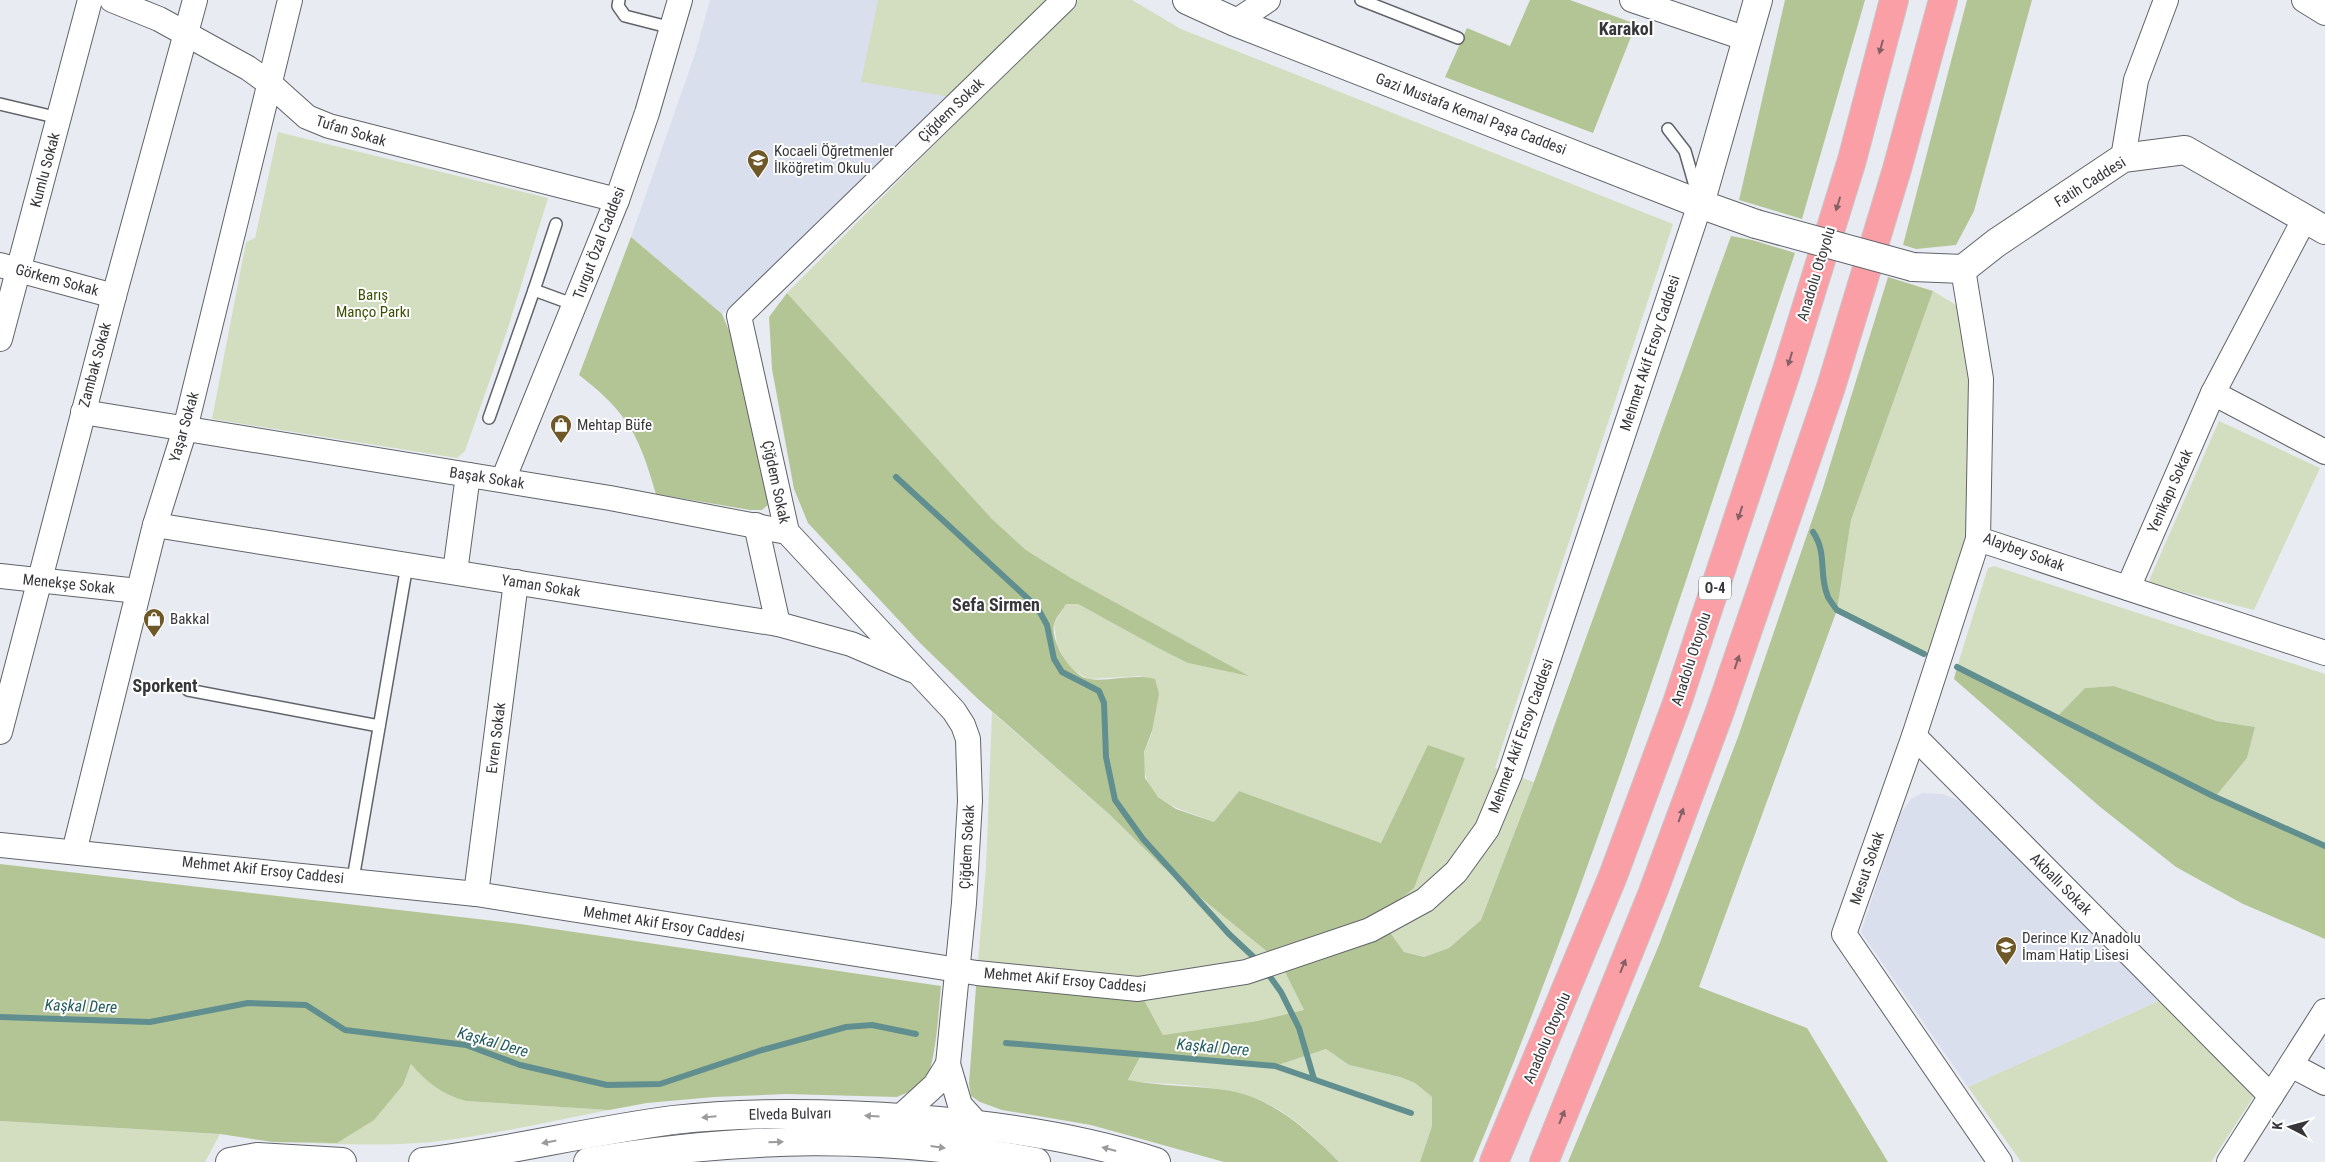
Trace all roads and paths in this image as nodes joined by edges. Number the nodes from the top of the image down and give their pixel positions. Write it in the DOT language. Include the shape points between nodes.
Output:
graph roads {
  1 [pos="90,0"];
  2 [pos="112,0"];
  3 [pos="195,0"];
  4 [pos="290,0"];
  5 [pos="619,0"];
  6 [pos="680,0"];
  7 [pos="1064,0"];
  8 [pos="1187,0"];
  9 [pos="1268,0"];
  10 [pos="1361,0"];
  11 [pos="1632,0"];
  12 [pos="1758,0"];
  13 [pos="1894,0"];
  14 [pos="1943,0"];
  15 [pos="2166,0"];
  16 [pos="1676,8"];
  17 [pos="1235,22"];
  18 [pos="672,28"];
  19 [pos="186,35"];
  20 [pos="1458,38"];
  21 [pos="1747,40"];
  22 [pos="269,83"];
  23 [pos="0,104"];
  24 [pos="59,118"];
  25 [pos="1668,129"];
  26 [pos="2123,158"];
  27 [pos="617,200"];
  28 [pos="1700,204"];
  29 [pos="556,224"];
  30 [pos="2315,224"];
  31 [pos="9,268"];
  32 [pos="1963,269"];
  33 [pos="534,290"];
  34 [pos="114,296"];
  35 [pos="575,305"];
  36 [pos="0,339"];
  37 [pos="2213,393"];
  38 [pos="83,412"];
  39 [pos="490,418"];
  40 [pos="185,429"];
  41 [pos="2325,452"];
  42 [pos="468,475"];
  43 [pos="503,480"];
  44 [pos="756,524"];
  45 [pos="155,525"];
  46 [pos="787,532"];
  47 [pos="1978,538"];
  48 [pos="407,565"];
  49 [pos="455,572"];
  50 [pos="0,576"];
  51 [pos="40,580"];
  52 [pos="516,582"];
  53 [pos="2128,588"];
  54 [pos="138,591"];
  55 [pos="778,624"];
  56 [pos="2325,654"];
  57 [pos="920,674"];
  58 [pos="188,690"];
  59 [pos="379,726"];
  60 [pos="0,732"];
  61 [pos="1914,736"];
  62 [pos="0,845"];
  63 [pos="74,852"];
  64 [pos="353,879"];
  65 [pos="476,894"];
  66 [pos="958,970"];
  67 [pos="2325,1011"];
  68 [pos="948,1064"];
  69 [pos="2291,1065"];
  70 [pos="2325,1083"];
  71 [pos="2271,1096"];
  72 [pos="899,1118"];
  73 [pos="978,1125"];
  74 [pos="230,1162"];
  75 [pos="342,1162"];
  76 [pos="423,1162"];
  77 [pos="594,1162"];
  78 [pos="1036,1162"];
  79 [pos="1156,1162"];
  80 [pos="1494,1162"];
  81 [pos="1544,1162"];
  82 [pos="2000,1162"];
  83 [pos="2229,1162"];
  1 -- 24 [label="street, Kumlu Sokak"];
  2 -- 19 [label="street, Tufan Sokak"];
  3 -- 19 [label="street, Zambak Sokak"];
  4 -- 22 [label="street, Yaşar Sokak"];
  5 -- 18 [label="lane" via="618,6 625,16"];
  6 -- 18 [label="street, Turgut Özal Caddesi"];
  7 -- 46 [label="street, Çiğdem Sokak" via="740,316"];
  8 -- 17 [label="street, Gazi Mustafa Kemal Paşa Caddesi"];
  9 -- 17 [label="street"];
  10 -- 20 [label="lane"];
  11 -- 16 [label="street"];
  12 -- 21 [label="street, Mehmet Akif Ersoy Caddesi"];
  13 -- 80 [label="highway, Anadolu Otoyolu / O-4, one-way" via="1846,178 1786,373 1677,703 1610,886"];
  81 -- 14 [label="highway, one-way" via="1653,892 1720,711 1842,349 1897,169"];
  15 -- 26 [label="street" via="2136,80"];
  16 -- 21 [label="street"];
  17 -- 28 [label="street, Gazi Mustafa Kemal Paşa Caddesi"];
  18 -- 27 [label="street, Turgut Özal Caddesi"];
  19 -- 22 [label="street, Tufan Sokak"];
  19 -- 34 [label="street, Zambak Sokak"];
  21 -- 28 [label="street, Mehmet Akif Ersoy Caddesi"];
  22 -- 27 [label="street, Tufan Sokak" via="307,117 329,126"];
  22 -- 40 [label="street, Yaşar Sokak"];
  23 -- 24 [label="lane"];
  24 -- 31 [label="street, Kumlu Sokak"];
  25 -- 28 [label="lane" via="1685,151"];
  26 -- 30 [label="street, Fatih Caddesi" via="2185,150"];
  26 -- 32 [label="street, Fatih Caddesi" via="1996,243"];
  27 -- 35 [label="street, Turgut Özal Caddesi"];
  28 -- 32 [label="street, Gazi Mustafa Kemal Paşa Caddesi, bridge" via="1756,224 1913,267"];
  28 -- 66 [label="street, Mehmet Akif Ersoy Caddesi" via="1510,774 1487,829 1456,872 1425,900 1370,930 1246,972 1138,989"];
  29 -- 33 [label="lane"];
  30 -- 37 [label="street, Yenikapı Sokak"];
  31 -- 34 [label="street, Görkem Sokak"];
  31 -- 36 [label="street, Kumlu Sokak"];
  32 -- 47 [label="street, Alaybey Sokak" via="1981,379"];
  33 -- 35 [label="lane"];
  33 -- 39 [label="lane"];
  34 -- 38 [label="street, Zambak Sokak"];
  35 -- 43 [label="street, Turgut Özal Caddesi"];
  37 -- 41 [label="street"];
  37 -- 53 [label="street, Yenikapı Sokak"];
  38 -- 40 [label="street, Başak Sokak"];
  38 -- 51 [label="street, Zambak Sokak"];
  40 -- 42 [label="street, Başak Sokak"];
  40 -- 45 [label="street, Yaşar Sokak"];
  42 -- 43 [label="street, Başak Sokak"];
  42 -- 49 [label="street"];
  43 -- 44 [label="street, Başak Sokak"];
  44 -- 46 [label="street, Başak Sokak"];
  44 -- 55 [label="street"];
  45 -- 48 [label="street, Yaman Sokak"];
  45 -- 54 [label="street, Yaşar Sokak"];
  46 -- 57 [label="street, Çiğdem Sokak"];
  47 -- 53 [label="street, Alaybey Sokak"];
  47 -- 61 [label="street, Mesut Sokak"];
  48 -- 49 [label="street, Yaman Sokak"];
  48 -- 59 [label="lane"];
  49 -- 52 [label="street, Yaman Sokak"];
  50 -- 51 [label="street, Menekşe Sokak"];
  51 -- 54 [label="street, Menekşe Sokak"];
  51 -- 60 [label="street, Zambak Sokak"];
  52 -- 55 [label="street, Yaman Sokak"];
  52 -- 65 [label="street, Evren Sokak"];
  53 -- 56 [label="street, Alaybey Sokak"];
  54 -- 63 [label="street, Yaşar Sokak"];
  55 -- 57 [label="street, Yaman Sokak" via="851,644"];
  57 -- 66 [label="street, Çiğdem Sokak" via="963,725 970,759"];
  58 -- 59 [label="lane"];
  59 -- 64 [label="lane"];
  61 -- 71 [label="street, Akballı Sokak"];
  61 -- 82 [label="street, Mesut Sokak" via="1844,934"];
  62 -- 63 [label="street, Mehmet Akif Ersoy Caddesi"];
  63 -- 64 [label="street, Mehmet Akif Ersoy Caddesi"];
  64 -- 65 [label="street, Mehmet Akif Ersoy Caddesi"];
  65 -- 66 [label="street, Mehmet Akif Ersoy Caddesi"];
  66 -- 68 [label="street, Çiğdem Sokak"];
  67 -- 69 [label="street"];
  68 -- 72 [label="street" via="935,1085"];
  68 -- 73 [label="street" via="960,1105"];
  69 -- 70 [label="street"];
  69 -- 71 [label="street"];
  71 -- 83 [label="street"];
  72 -- 73 [label="street, Elveda Bulvarı"];
  72 -- 76 [label="street, Elveda Bulvarı, one-way" via="753,1114 672,1120"];
  79 -- 73 [label="street, Elveda Bulvarı, one-way" via="1090,1144"];
  74 -- 75 [label="street" via="257,1157"];
  77 -- 78 [label="street, Elveda Bulvarı, one-way" via="731,1143 816,1140 934,1146"];
}
